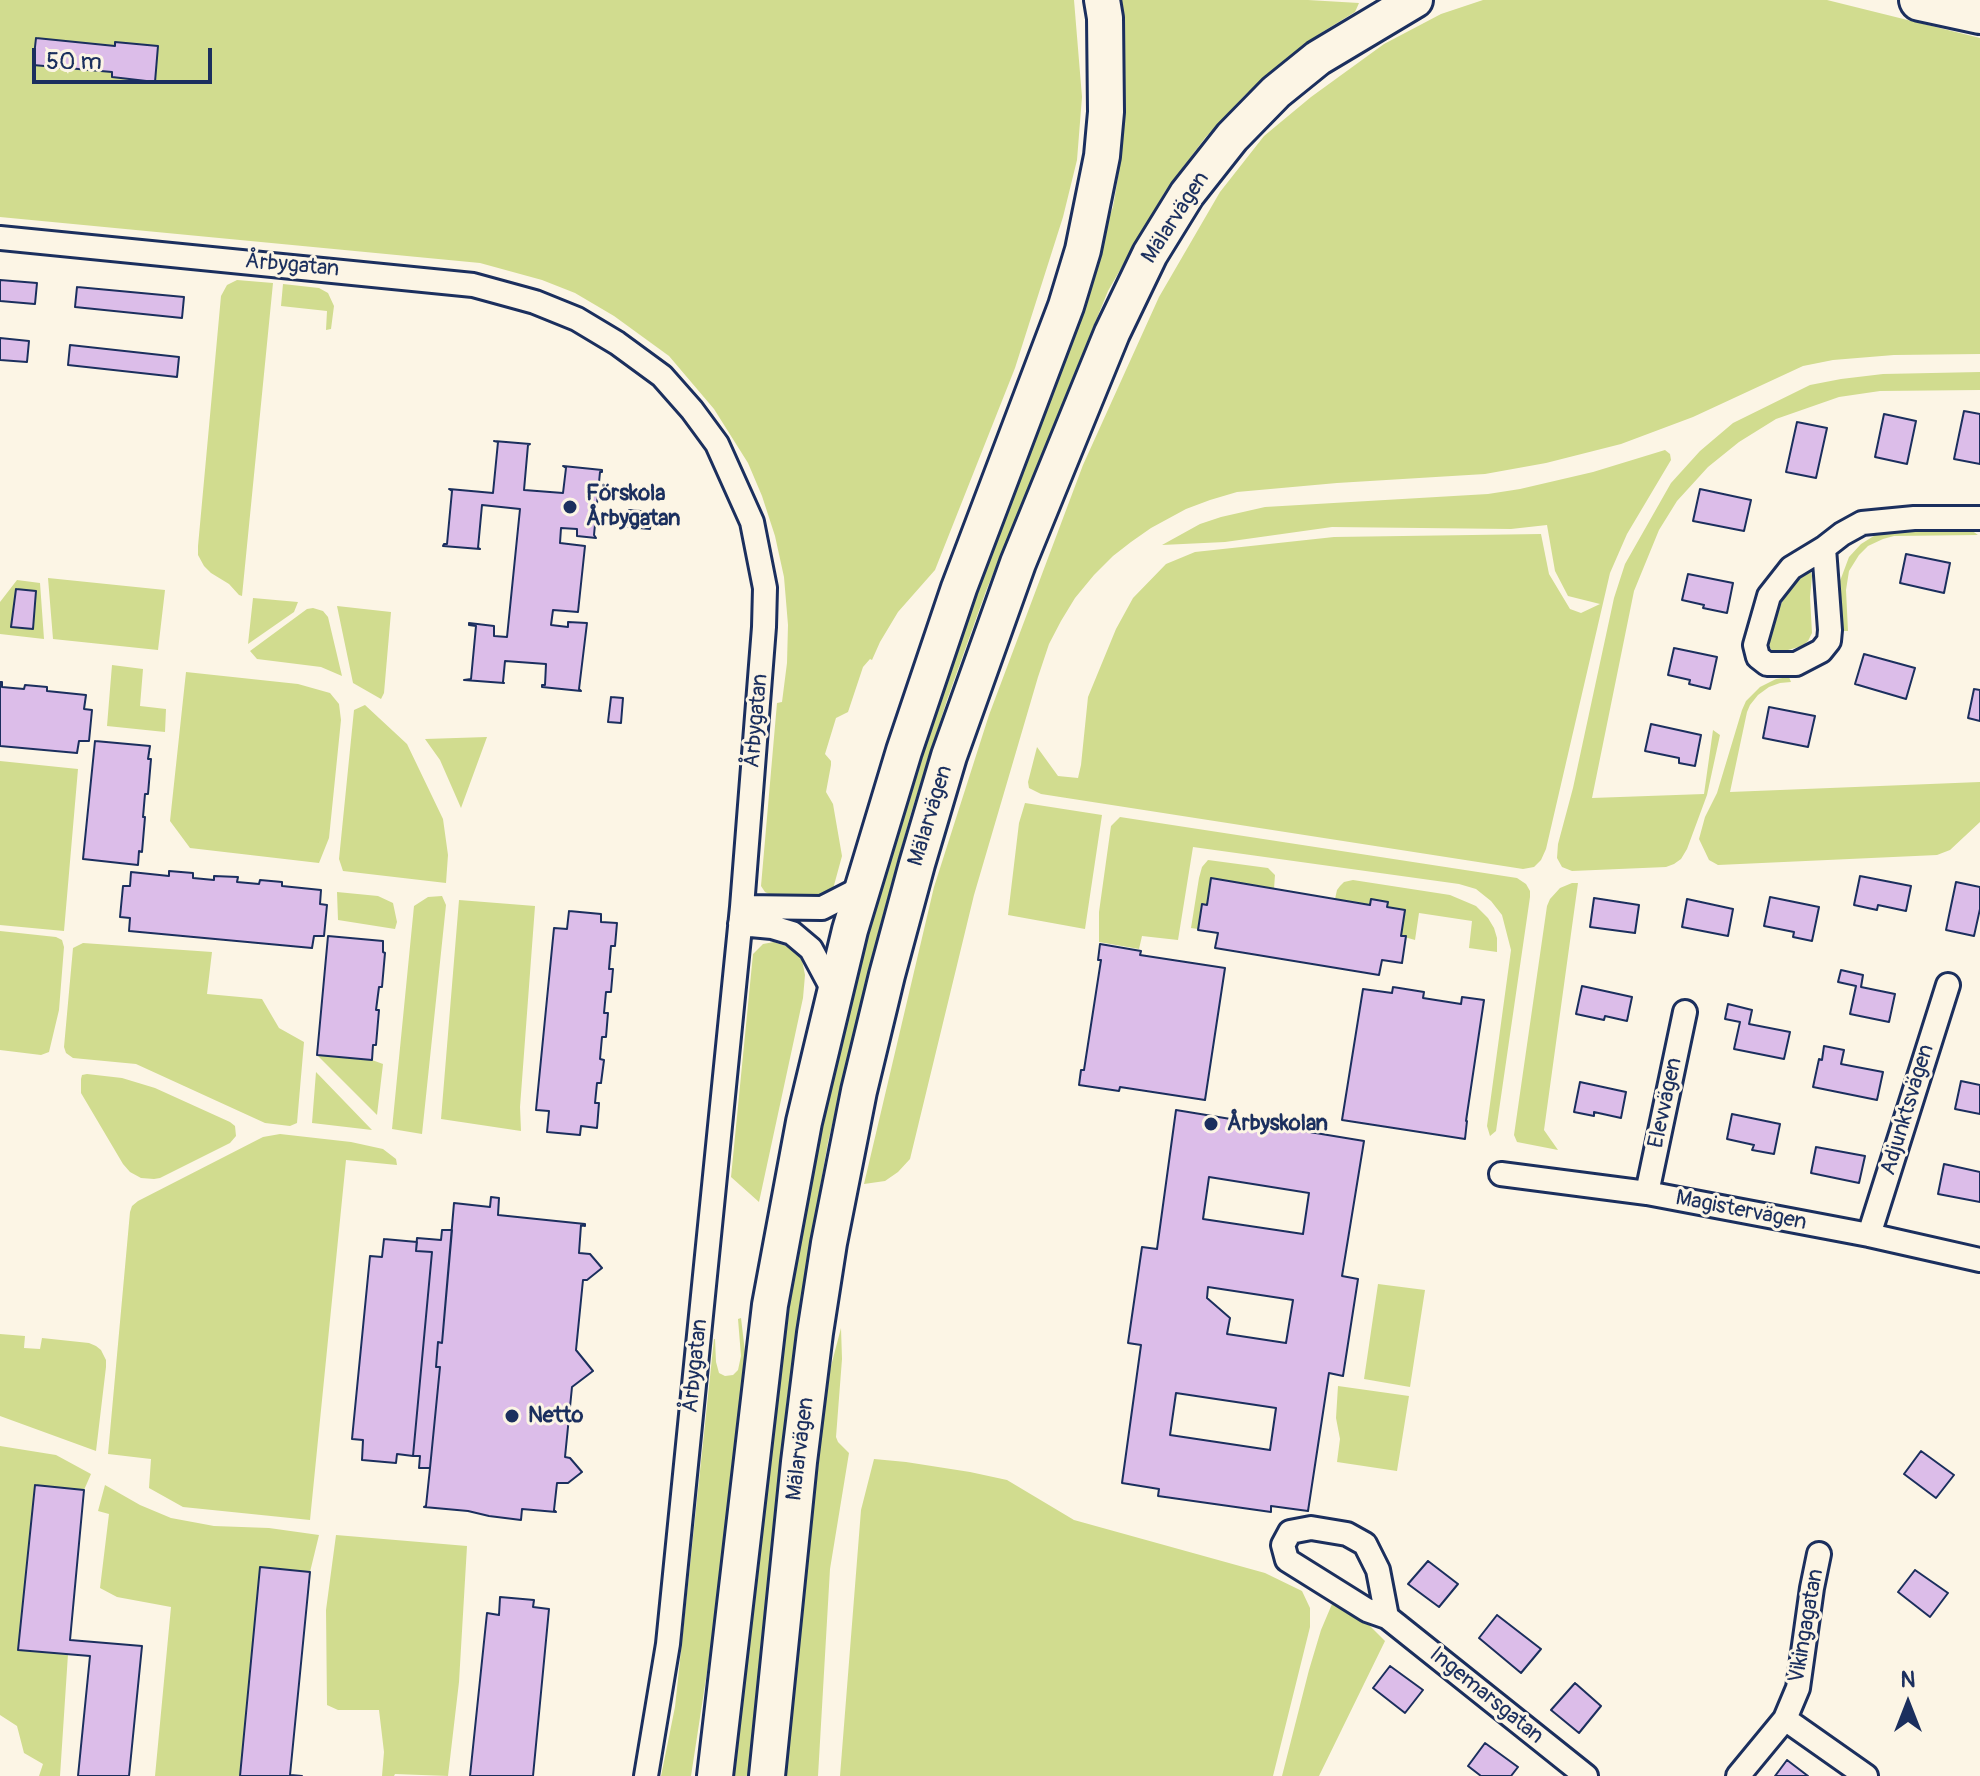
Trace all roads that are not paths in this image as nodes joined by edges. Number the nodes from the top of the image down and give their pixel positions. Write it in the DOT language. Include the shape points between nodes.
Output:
graph roads {
  1 [pos="1102,0"];
  2 [pos="1415,0"];
  3 [pos="1920,0"];
  4 [pos="1980,13"];
  5 [pos="0,238"];
  6 [pos="1980,518"];
  7 [pos="1824,548"];
  8 [pos="863,887"];
  9 [pos="741,915"];
  10 [pos="1948,985"];
  11 [pos="835,994"];
  12 [pos="1685,1012"];
  13 [pos="1501,1174"];
  14 [pos="1647,1193"];
  15 [pos="1869,1235"];
  16 [pos="1980,1260"];
  17 [pos="1819,1554"];
  18 [pos="1387,1617"];
  19 [pos="1785,1719"];
  20 [pos="646,1776"];
  21 [pos="715,1776"];
  22 [pos="767,1776"];
  23 [pos="1586,1776"];
  24 [pos="1738,1776"];
  25 [pos="1866,1776"];
  1 -- 8 [label="main road, Mälarvägen" via="1106,112 1083,250 959,588"];
  2 -- 22 [label="main road, Mälarvägen" via="1318,58 1276,92 1187,194 1150,254 1112,333 1018,563 949,756 859,1091 815,1333"];
  3 -- 4 [label="highway"];
  5 -- 9 [label="street, Årbygatan" via="473,285 577,319 662,376 717,444 752,522 765,588"];
  6 -- 7 [label="street" via="1862,523"];
  7 -- 7 [label="street" via="1829,641 1796,664 1767,664 1755,645 1769,596 1791,568"];
  8 -- 9 [label="street" via="822,908"];
  8 -- 11 [label="main road, Mälarvägen"];
  9 -- 11 [label="street" via="792,933 811,949"];
  9 -- 20 [label="street, Årbygatan" via="668,1644"];
  10 -- 15 [label="street, Adjunktsvägen"];
  11 -- 21 [label="main road, Mälarvägen" via="796,1159 770,1305"];
  12 -- 14 [label="street, Elevvägen"];
  13 -- 14 [label="street, Magistervägen"];
  14 -- 15 [label="street, Magistervägen"];
  15 -- 16 [label="street, Magistervägen"];
  17 -- 19 [label="street, Vikingagatan" via="1798,1688"];
  18 -- 18 [label="street, Ingemarsgatan" via="1287,1560 1283,1545 1290,1532 1311,1528 1347,1534 1365,1544 1378,1570"];
  18 -- 23 [label="street, Ingemarsgatan"];
  19 -- 24 [label="street, Vikingagatan"];
  19 -- 25 [label="street"];
}
